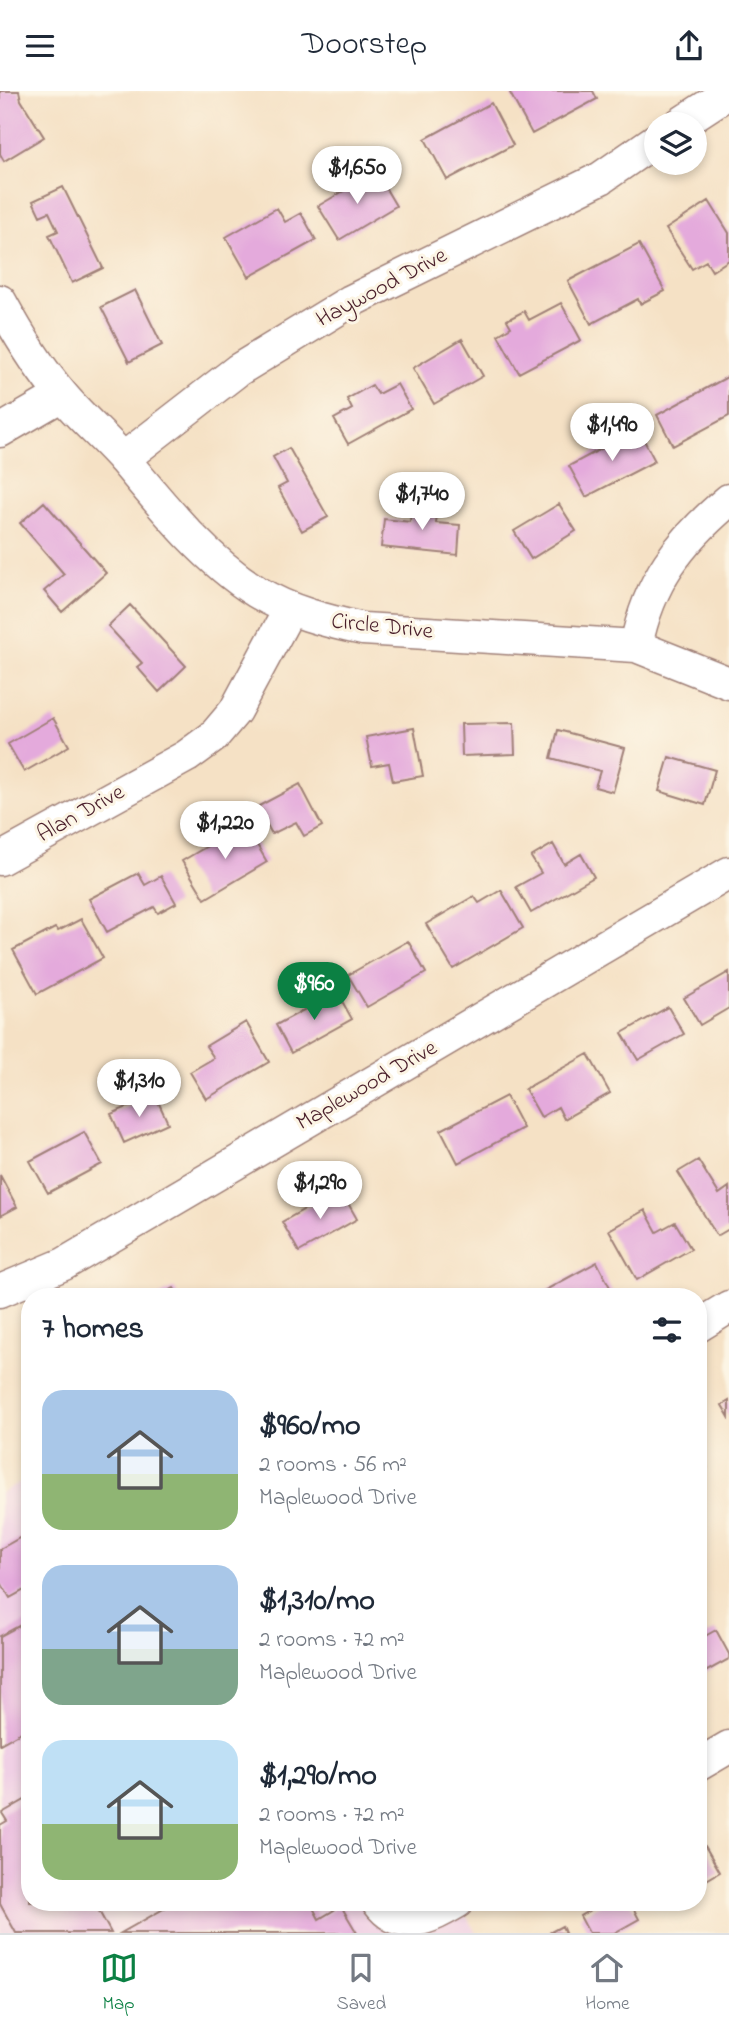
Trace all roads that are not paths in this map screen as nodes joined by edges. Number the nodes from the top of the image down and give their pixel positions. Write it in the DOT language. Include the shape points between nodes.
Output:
graph roads {
  1 [pos="729,92"];
  2 [pos="698,112"];
  3 [pos="644,149"];
  4 [pos="0,301"];
  5 [pos="62,395"];
  6 [pos="0,431"];
  7 [pos="122,459"];
  8 [pos="729,500"];
  9 [pos="290,608"];
  10 [pos="636,646"];
  11 [pos="729,683"];
  12 [pos="0,859"];
  13 [pos="729,873"];
  14 [pos="0,1291"];
  15 [pos="729,1307"];
  16 [pos="707,1320"];
  17 [pos="729,1747"];
  18 [pos="707,1760"];
  19 [pos="387,1911"];
  20 [pos="440,1911"];
  1 -- 2 [label="street"];
  3 -- 7 [label="street, Haywood Drive" via="601,178 351,301 238,370"];
  4 -- 5 [label="street, Circle Drive" via="25,347"];
  5 -- 6 [label="street"];
  5 -- 7 [label="street, Circle Drive"];
  7 -- 9 [label="street, Circle Drive" via="224,568 258,593"];
  8 -- 10 [label="street" via="674,554 655,587"];
  9 -- 10 [label="street, Circle Drive" via="363,629"];
  9 -- 12 [label="street, Alan Drive" via="236,711 213,737 187,756"];
  10 -- 11 [label="street, Circle Drive"];
  13 -- 14 [label="street, Maplewood Drive" via="64,1264"];
  15 -- 16 [label="street"];
  17 -- 18 [label="street"];
  19 -- 20 [label="street" via="397,1918 418,1921"];
}
